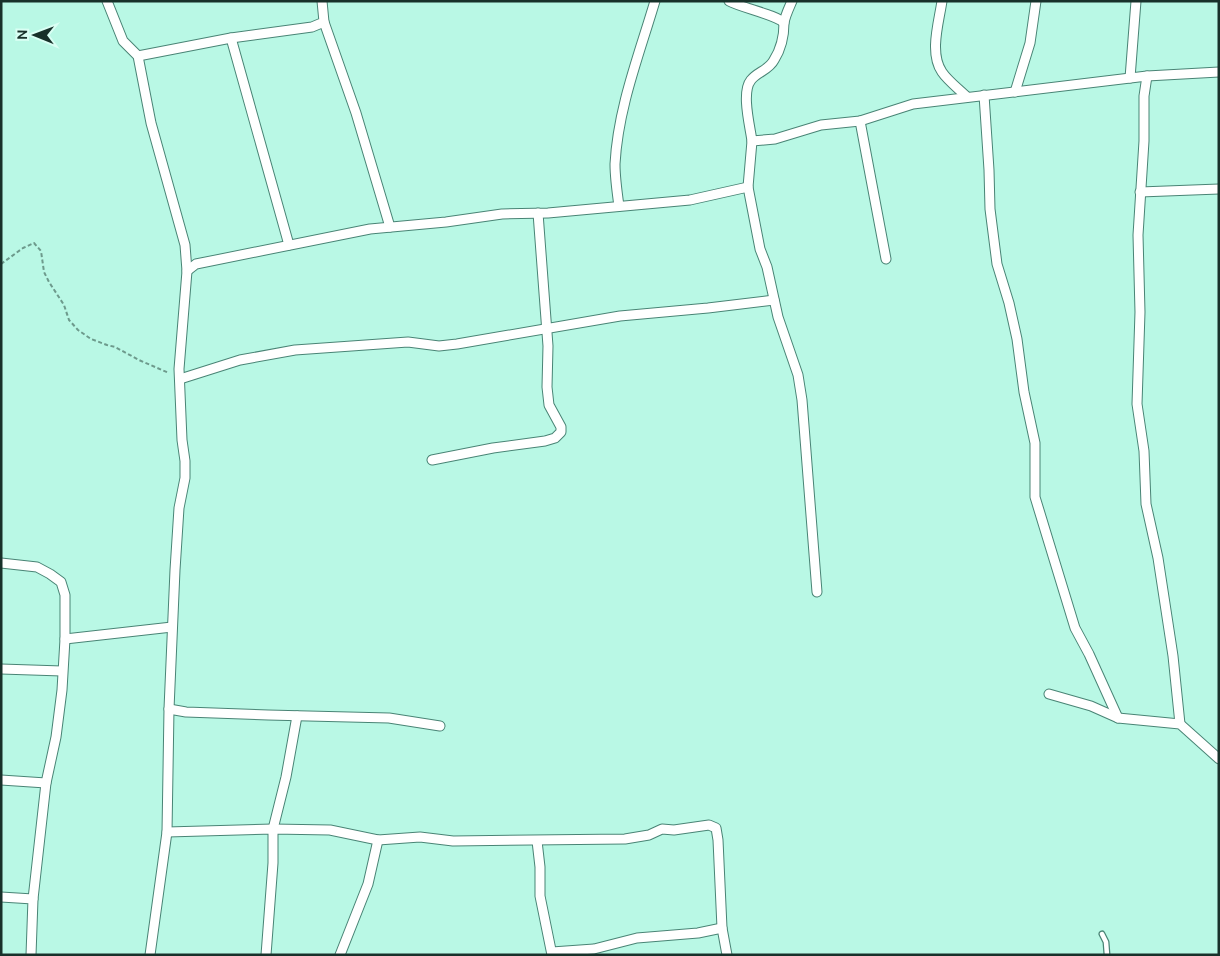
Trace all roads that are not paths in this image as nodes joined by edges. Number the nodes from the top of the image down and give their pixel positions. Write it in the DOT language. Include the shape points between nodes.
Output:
graph roads {
  1 [pos="108,1"];
  2 [pos="322,1"];
  3 [pos="655,1"];
  4 [pos="729,1"];
  5 [pos="792,1"];
  6 [pos="942,1"];
  7 [pos="1036,1"];
  8 [pos="1136,1"];
  9 [pos="324,22"];
  10 [pos="784,23"];
  11 [pos="231,38"];
  12 [pos="138,56"];
  13 [pos="1219,72"];
  14 [pos="1147,76"];
  15 [pos="1130,78"];
  16 [pos="1014,92"];
  17 [pos="984,95"];
  18 [pos="967,97"];
  19 [pos="860,121"];
  20 [pos="752,141"];
  21 [pos="748,187"];
  22 [pos="1219,189"];
  23 [pos="1140,192"];
  24 [pos="619,206"];
  25 [pos="538,213"];
  26 [pos="390,227"];
  27 [pos="289,245"];
  28 [pos="886,259"];
  29 [pos="187,271"];
  30 [pos="774,300"];
  31 [pos="546,328"];
  32 [pos="180,379"];
  33 [pos="432,460"];
  34 [pos="1,563"];
  35 [pos="817,592"];
  36 [pos="172,627"];
  37 [pos="65,639"];
  38 [pos="1,669"];
  39 [pos="62,671"];
  40 [pos="1049,694"];
  41 [pos="169,709"];
  42 [pos="297,716"];
  43 [pos="1118,718"];
  44 [pos="1180,724"];
  45 [pos="440,726"];
  46 [pos="1219,759"];
  47 [pos="1,780"];
  48 [pos="46,783"];
  49 [pos="273,829"];
  50 [pos="167,832"];
  51 [pos="378,840"];
  52 [pos="537,841"];
  53 [pos="1,897"];
  54 [pos="33,899"];
  55 [pos="722,928"];
  56 [pos="1102,934"];
  57 [pos="552,953"];
  58 [pos="31,955"];
  59 [pos="150,955"];
  60 [pos="266,955"];
  61 [pos="340,955"];
  62 [pos="727,955"];
  63 [pos="1106,955"];
  1 -- 12 [label="street" via="123,41"];
  2 -- 9 [label="street"];
  3 -- 24 [label="street" via="618,135 615,166"];
  4 -- 10 [label="street"];
  5 -- 10 [label="street"];
  6 -- 18 [label="street" via="936,59 942,72"];
  7 -- 16 [label="street" via="1030,44"];
  8 -- 15 [label="street"];
  9 -- 11 [label="street" via="295,30"];
  9 -- 26 [label="street" via="356,113"];
  10 -- 20 [label="street" via="784,33 774,60 748,85"];
  11 -- 12 [label="street"];
  11 -- 27 [label="street"];
  12 -- 29 [label="street" via="151,123 185,245"];
  13 -- 14 [label="street"];
  14 -- 15 [label="street"];
  14 -- 23 [label="street"];
  15 -- 16 [label="street"];
  16 -- 17 [label="street"];
  17 -- 18 [label="street"];
  17 -- 43 [label="street" via="990,209 997,264 1017,339 1035,443 1035,497 1075,628"];
  18 -- 19 [label="street" via="914,104"];
  19 -- 20 [label="street" via="821,125"];
  19 -- 28 [label="street"];
  20 -- 21 [label="street"];
  21 -- 24 [label="street" via="690,200"];
  21 -- 30 [label="street"];
  22 -- 23 [label="street"];
  23 -- 44 [label="street" via="1137,404 1144,451 1146,504 1158,558"];
  24 -- 25 [label="street"];
  25 -- 26 [label="street"];
  25 -- 31 [label="street"];
  26 -- 27 [label="street"];
  27 -- 29 [label="street" via="196,264"];
  29 -- 32 [label="street"];
  30 -- 31 [label="street" via="620,316"];
  30 -- 35 [label="street" via="798,375 802,400"];
  31 -- 32 [label="street" via="439,346 408,342 295,350 240,360"];
  31 -- 33 [label="street" via="549,405 561,432 545,441"];
  32 -- 36 [label="street" via="186,461 179,508"];
  34 -- 37 [label="street" via="36,567 61,582 65,595"];
  36 -- 37 [label="street"];
  36 -- 41 [label="street"];
  37 -- 39 [label="street"];
  38 -- 39 [label="street"];
  39 -- 48 [label="street" via="56,737"];
  40 -- 43 [label="street"];
  41 -- 42 [label="street"];
  41 -- 50 [label="street"];
  42 -- 45 [label="street" via="389,718"];
  42 -- 49 [label="street"];
  43 -- 44 [label="street"];
  44 -- 46 [label="street"];
  47 -- 48 [label="street"];
  48 -- 54 [label="street"];
  49 -- 50 [label="street"];
  49 -- 51 [label="street" via="330,830"];
  49 -- 60 [label="street"];
  50 -- 59 [label="street"];
  51 -- 52 [label="street" via="420,837 453,841"];
  51 -- 61 [label="street" via="368,884"];
  52 -- 55 [label="street" via="625,839 662,829 709,825 716,828"];
  52 -- 57 [label="street" via="540,896"];
  53 -- 54 [label="street"];
  54 -- 58 [label="street"];
  55 -- 57 [label="street"];
  55 -- 62 [label="street"];
  56 -- 63 [label="lane"];
}
